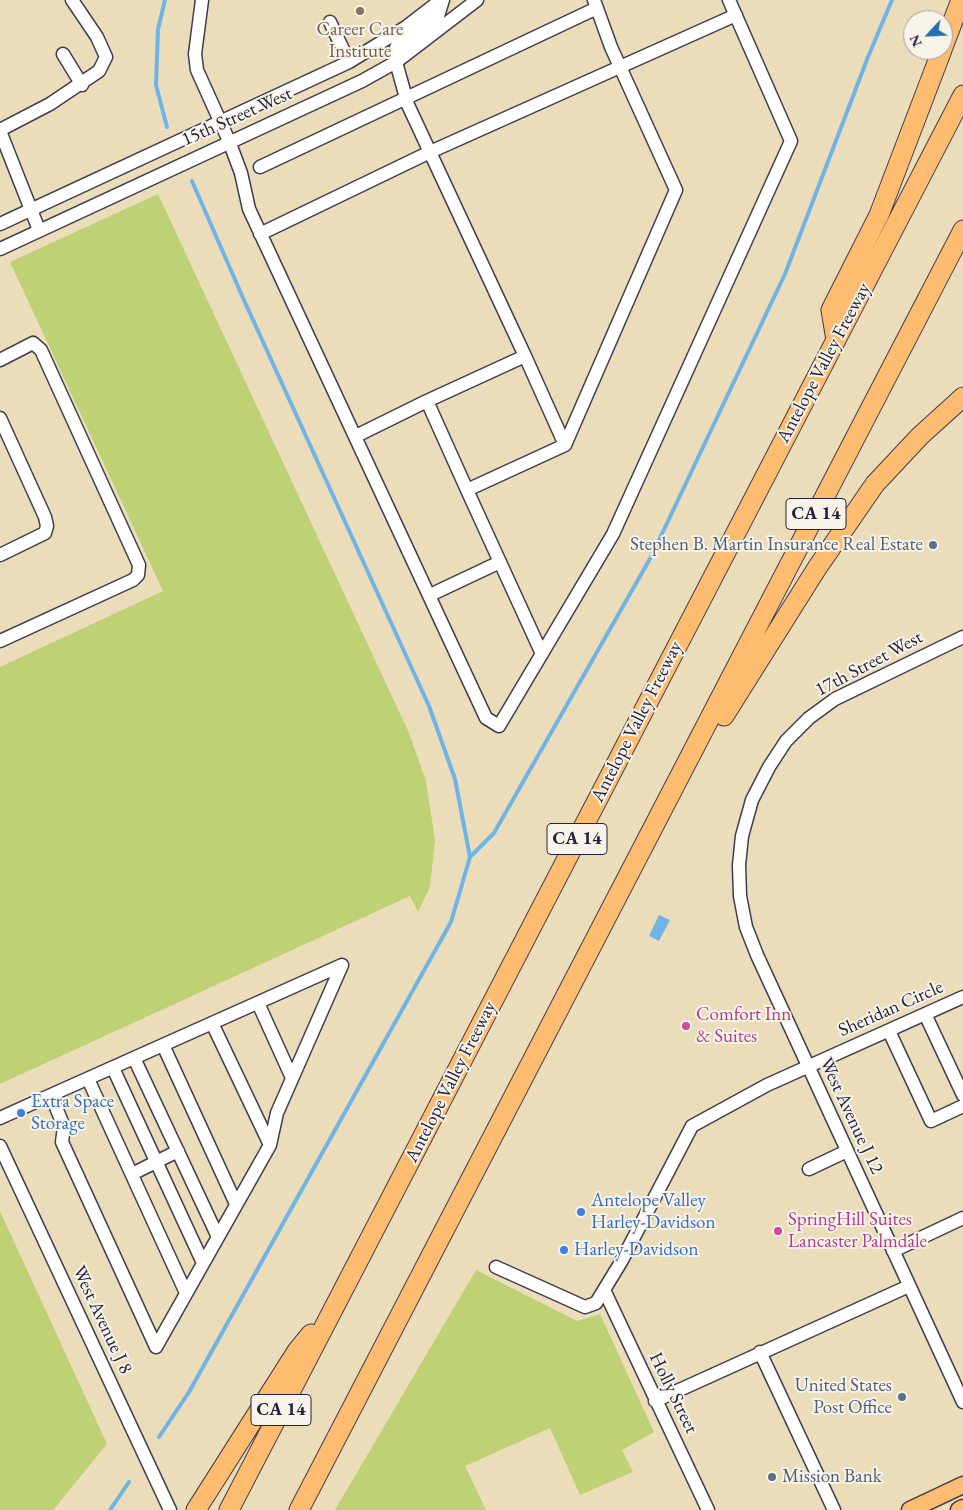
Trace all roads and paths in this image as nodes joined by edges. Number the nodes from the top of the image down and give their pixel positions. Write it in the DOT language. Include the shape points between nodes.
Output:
graph roads {
  1 [pos="72,0"];
  2 [pos="202,0"];
  3 [pos="442,0"];
  4 [pos="477,0"];
  5 [pos="729,0"];
  6 [pos="961,0"];
  7 [pos="596,4"];
  8 [pos="736,15"];
  9 [pos="953,20"];
  10 [pos="330,22"];
  11 [pos="63,54"];
  12 [pos="937,60"];
  13 [pos="349,62"];
  14 [pos="396,62"];
  15 [pos="620,66"];
  16 [pos="82,85"];
  17 [pos="963,95"];
  18 [pos="406,98"];
  19 [pos="222,120"];
  20 [pos="0,130"];
  21 [pos="230,140"];
  22 [pos="430,152"];
  23 [pos="260,167"];
  24 [pos="31,209"];
  25 [pos="0,224"];
  26 [pos="39,230"];
  27 [pos="963,230"];
  28 [pos="260,234"];
  29 [pos="0,249"];
  30 [pos="836,340"];
  31 [pos="525,356"];
  32 [pos="0,360"];
  33 [pos="963,397"];
  34 [pos="427,401"];
  35 [pos="0,418"];
  36 [pos="356,436"];
  37 [pos="565,445"];
  38 [pos="467,490"];
  39 [pos="0,556"];
  40 [pos="500,562"];
  41 [pos="430,595"];
  42 [pos="963,637"];
  43 [pos="0,641"];
  44 [pos="542,654"];
  45 [pos="668,799"];
  46 [pos="742,836"];
  47 [pos="963,997"];
  48 [pos="258,1003"];
  49 [pos="926,1014"];
  50 [pos="212,1024"];
  51 [pos="888,1031"];
  52 [pos="163,1045"];
  53 [pos="134,1058"];
  54 [pos="808,1067"];
  55 [pos="113,1068"];
  56 [pos="292,1078"];
  57 [pos="88,1079"];
  58 [pos="51,1095"];
  59 [pos="963,1095"];
  60 [pos="963,1106"];
  61 [pos="0,1118"];
  62 [pos="270,1145"];
  63 [pos="0,1146"];
  64 [pos="178,1152"];
  65 [pos="847,1152"];
  66 [pos="157,1162"];
  67 [pos="809,1169"];
  68 [pos="132,1174"];
  69 [pos="236,1204"];
  70 [pos="963,1218"];
  71 [pos="218,1237"];
  72 [pos="893,1251"];
  73 [pos="203,1263"];
  74 [pos="496,1267"];
  75 [pos="909,1286"];
  76 [pos="605,1292"];
  77 [pos="186,1293"];
  78 [pos="332,1311"];
  79 [pos="760,1352"];
  80 [pos="655,1401"];
  81 [pos="963,1402"];
  82 [pos="963,1485"];
  83 [pos="200,1505"];
  84 [pos="963,1508"];
  85 [pos="170,1510"];
  86 [pos="229,1510"];
  87 [pos="299,1510"];
  88 [pos="708,1510"];
  89 [pos="834,1510"];
  90 [pos="910,1510"];
  91 [pos="959,1510"];
  1 -- 16 [label="street" via="97,37 106,57 99,71"];
  2 -- 19 [label="street" via="196,70"];
  3 -- 13 [label="street, 15th Street West"];
  3 -- 14 [label="street" via="438,16 396,46"];
  4 -- 14 [label="street, 15th Street West"];
  5 -- 8 [label="street"];
  6 -- 9 [label="highway"];
  7 -- 15 [label="street"];
  7 -- 18 [label="street"];
  8 -- 15 [label="street"];
  8 -- 44 [label="street" via="791,141 613,534"];
  10 -- 13 [label="street"];
  11 -- 16 [label="street"];
  12 -- 30 [label="highway" via="879,215 831,310"];
  13 -- 19 [label="street, 15th Street West"];
  14 -- 18 [label="street"];
  14 -- 21 [label="street, 15th Street West" via="362,81"];
  15 -- 22 [label="street"];
  15 -- 37 [label="street" via="676,190"];
  16 -- 20 [label="street"];
  17 -- 30 [label="highway, Antelope Valley Freeway / CA 14"];
  18 -- 22 [label="street"];
  18 -- 23 [label="street"];
  19 -- 21 [label="street"];
  19 -- 24 [label="street, 15th Street West"];
  20 -- 24 [label="street"];
  21 -- 26 [label="street, 15th Street West"];
  21 -- 28 [label="street" via="249,209"];
  22 -- 28 [label="street"];
  22 -- 31 [label="street"];
  24 -- 25 [label="street, 15th Street West"];
  24 -- 26 [label="street"];
  26 -- 29 [label="street, 15th Street West"];
  27 -- 45 [label="highway, CA 14"];
  28 -- 36 [label="street"];
  30 -- 78 [label="highway, Antelope Valley Freeway / CA 14"];
  31 -- 34 [label="street"];
  31 -- 37 [label="street"];
  32 -- 43 [label="street" via="33,343 41,350 139,566 138,575 133,580"];
  33 -- 45 [label="highway" via="875,484"];
  34 -- 36 [label="street"];
  34 -- 38 [label="street"];
  35 -- 39 [label="street" via="47,526 45,533"];
  36 -- 41 [label="street"];
  37 -- 38 [label="street"];
  38 -- 40 [label="street"];
  40 -- 41 [label="street"];
  40 -- 44 [label="street"];
  41 -- 44 [label="street" via="486,718 498,726"];
  42 -- 46 [label="street, 17th Street West" via="857,687 809,718 786,741 769,767 752,800"];
  45 -- 87 [label="highway, CA 14"];
  46 -- 54 [label="street, West Avenue J 12" via="738,865 746,927"];
  47 -- 49 [label="street, Sheridan Circle"];
  48 -- 50 [label="street"];
  48 -- 56 [label="street"];
  48 -- 56 [label="street" via="342,965"];
  49 -- 51 [label="street, Sheridan Circle"];
  49 -- 59 [label="street"];
  50 -- 52 [label="street"];
  50 -- 62 [label="street"];
  51 -- 54 [label="street, Sheridan Circle"];
  51 -- 60 [label="street" via="931,1122"];
  52 -- 53 [label="street"];
  52 -- 69 [label="street"];
  53 -- 55 [label="street"];
  53 -- 64 [label="street"];
  54 -- 65 [label="street, West Avenue J 12"];
  54 -- 76 [label="street, Sheridan Circle" via="767,1085 692,1126"];
  55 -- 57 [label="street"];
  55 -- 66 [label="street"];
  56 -- 62 [label="street" via="277,1113"];
  57 -- 58 [label="street"];
  57 -- 68 [label="street"];
  58 -- 61 [label="street"];
  58 -- 77 [label="street" via="64,1127 62,1142 156,1346"];
  62 -- 69 [label="street"];
  63 -- 85 [label="street, West Avenue J 8"];
  64 -- 66 [label="street"];
  64 -- 71 [label="street"];
  65 -- 67 [label="street"];
  65 -- 72 [label="street, West Avenue J 12"];
  66 -- 68 [label="street"];
  66 -- 73 [label="street"];
  68 -- 77 [label="street"];
  69 -- 71 [label="street"];
  70 -- 72 [label="street"];
  71 -- 73 [label="street"];
  72 -- 75 [label="street, West Avenue J 12"];
  73 -- 77 [label="street"];
  74 -- 76 [label="street" via="585,1307 596,1303"];
  75 -- 79 [label="street"];
  75 -- 81 [label="street, West Avenue J 12"];
  76 -- 80 [label="street, Holly Street"];
  78 -- 83 [label="highway" via="297,1351"];
  78 -- 86 [label="highway, Antelope Valley Freeway / CA 14"];
  79 -- 80 [label="street"];
  79 -- 89 [label="street"];
  80 -- 88 [label="street, Holly Street"];
  82 -- 90 [label="main road"];
  84 -- 91 [label="main road"];
}
